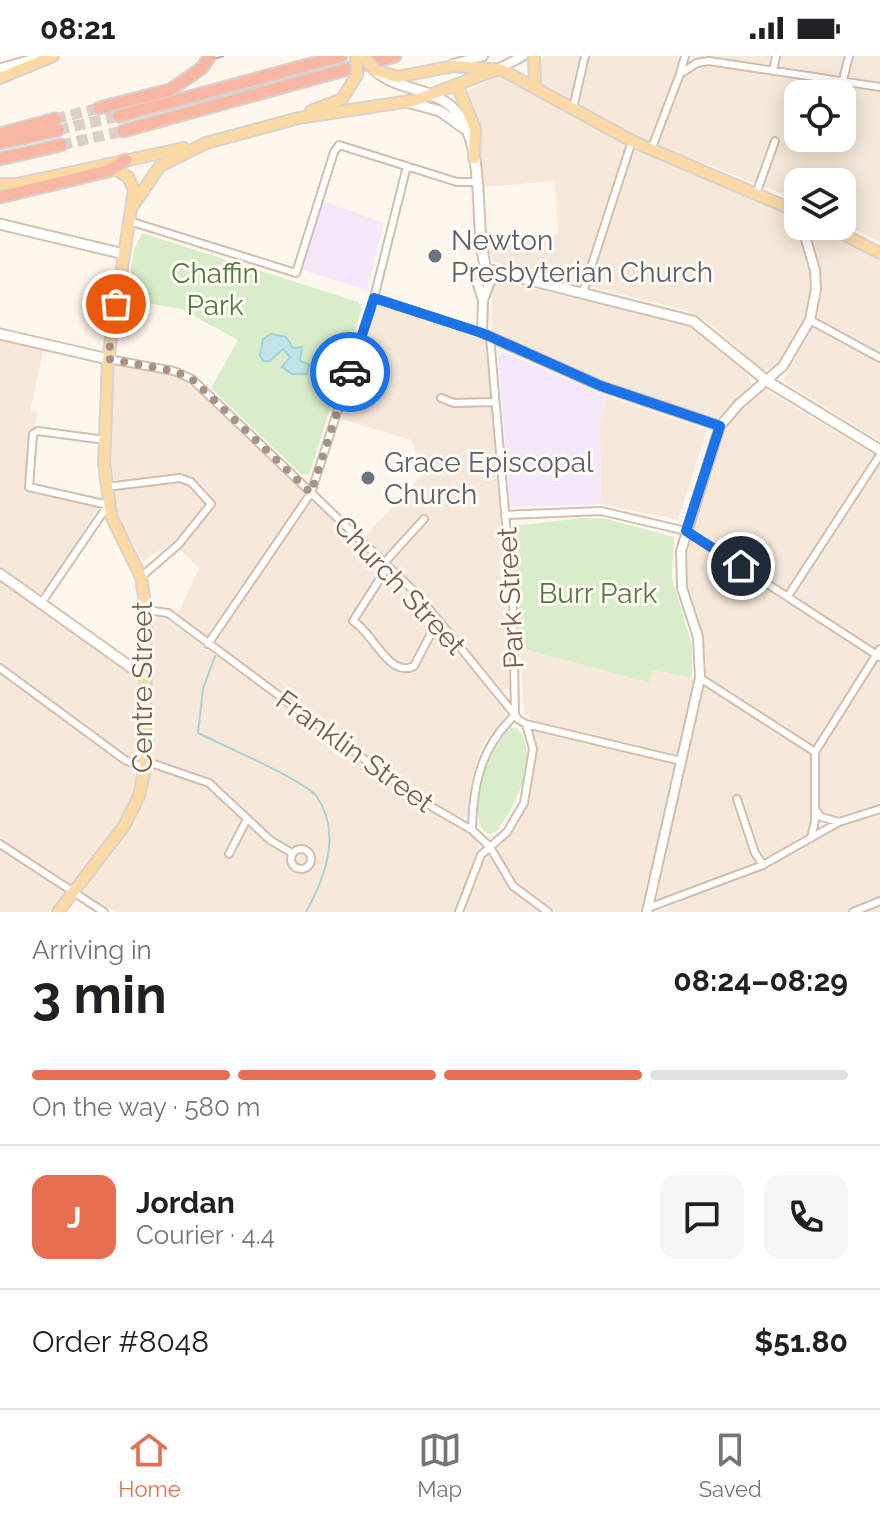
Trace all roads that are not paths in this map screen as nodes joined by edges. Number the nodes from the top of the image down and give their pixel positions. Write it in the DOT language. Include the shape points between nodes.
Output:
graph roads {
  1 [pos="45,56"];
  2 [pos="53,56"];
  3 [pos="210,56"];
  4 [pos="341,56"];
  5 [pos="356,56"];
  6 [pos="363,56"];
  7 [pos="395,56"];
  8 [pos="483,56"];
  9 [pos="523,56"];
  10 [pos="534,56"];
  11 [pos="585,56"];
  12 [pos="685,56"];
  13 [pos="776,56"];
  14 [pos="849,56"];
  15 [pos="26,58"];
  16 [pos="705,58"];
  17 [pos="436,68"];
  18 [pos="0,69"];
  19 [pos="498,69"];
  20 [pos="375,70"];
  21 [pos="773,71"];
  22 [pos="680,74"];
  23 [pos="0,78"];
  24 [pos="843,80"];
  25 [pos="856,82"];
  26 [pos="458,87"];
  27 [pos="535,87"];
  28 [pos="880,87"];
  29 [pos="433,95"];
  30 [pos="405,102"];
  31 [pos="99,108"];
  32 [pos="573,108"];
  33 [pos="119,116"];
  34 [pos="283,122"];
  35 [pos="123,131"];
  36 [pos="0,134"];
  37 [pos="470,134"];
  38 [pos="632,141"];
  39 [pos="775,141"];
  40 [pos="0,143"];
  41 [pos="206,143"];
  42 [pos="61,145"];
  43 [pos="651,150"];
  44 [pos="474,158"];
  45 [pos="0,159"];
  46 [pos="126,160"];
  47 [pos="110,166"];
  48 [pos="407,166"];
  49 [pos="475,182"];
  50 [pos="0,184"];
  51 [pos="756,194"];
  52 [pos="0,197"];
  53 [pos="133,206"];
  54 [pos="784,206"];
  55 [pos="129,221"];
  56 [pos="0,224"];
  57 [pos="806,240"];
  58 [pos="854,240"];
  59 [pos="880,253"];
  60 [pos="124,254"];
  61 [pos="486,269"];
  62 [pos="583,292"];
  63 [pos="374,298"];
  64 [pos="810,320"];
  65 [pos="0,334"];
  66 [pos="486,334"];
  67 [pos="509,345"];
  68 [pos="493,354"];
  69 [pos="880,358"];
  70 [pos="108,359"];
  71 [pos="767,381"];
  72 [pos="441,398"];
  73 [pos="495,402"];
  74 [pos="720,426"];
  75 [pos="105,440"];
  76 [pos="880,452"];
  77 [pos="106,487"];
  78 [pos="311,493"];
  79 [pos="108,505"];
  80 [pos="505,515"];
  81 [pos="424,519"];
  82 [pos="686,531"];
  83 [pos="386,564"];
  84 [pos="0,574"];
  85 [pos="141,577"];
  86 [pos="788,596"];
  87 [pos="42,602"];
  88 [pos="146,610"];
  89 [pos="438,620"];
  90 [pos="208,644"];
  91 [pos="879,654"];
  92 [pos="3,670"];
  93 [pos="146,678"];
  94 [pos="700,678"];
  95 [pos="0,679"];
  96 [pos="515,715"];
  97 [pos="526,724"];
  98 [pos="815,752"];
  99 [pos="681,761"];
  100 [pos="145,765"];
  101 [pos="737,799"];
  102 [pos="815,808"];
  103 [pos="880,809"];
  104 [pos="247,819"];
  105 [pos="839,822"];
  106 [pos="472,830"];
  107 [pos="810,839"];
  108 [pos="0,844"];
  109 [pos="490,847"];
  110 [pos="292,853"];
  111 [pos="229,854"];
  112 [pos="763,865"];
  113 [pos="73,893"];
  114 [pos="880,901"];
  115 [pos="537,909"];
  116 [pos="647,910"];
  117 [pos="58,912"];
  118 [pos="104,912"];
  119 [pos="459,912"];
  120 [pos="548,912"];
  121 [pos="853,912"];
  1 -- 15 [label="main road"];
  2 -- 23 [label="main road"];
  3 -- 31 [label="highway, bridge" via="170,90"];
  4 -- 33 [label="highway"];
  5 -- 34 [label="main road, Centre Street, bridge" via="357,75 342,99"];
  6 -- 20 [label="main road, bridge"];
  7 -- 35 [label="highway"];
  8 -- 17 [label="street"];
  9 -- 19 [label="street"];
  10 -- 27 [label="main road"];
  11 -- 32 [label="street"];
  12 -- 22 [label="street"];
  13 -- 21 [label="street"];
  14 -- 24 [label="street"];
  15 -- 18 [label="main road"];
  16 -- 21 [label="street"];
  16 -- 22 [label="street"];
  17 -- 19 [label="main road"];
  17 -- 20 [label="main road" via="397,77"];
  19 -- 26 [label="main road, Centre Street"];
  19 -- 27 [label="main road"];
  20 -- 29 [label="main road, Park Street"];
  21 -- 24 [label="street"];
  22 -- 43 [label="street"];
  25 -- 28 [label="street"];
  26 -- 29 [label="main road, Centre Street"];
  26 -- 44 [label="main road" via="475,129"];
  27 -- 32 [label="main road"];
  29 -- 30 [label="main road, Centre Street"];
  29 -- 37 [label="main road, Park Street" via="457,112"];
  30 -- 34 [label="main road, Centre Street"];
  30 -- 37 [label="main road" via="443,112"];
  32 -- 38 [label="main road"];
  34 -- 41 [label="main road, Centre Street"];
  36 -- 40 [label="highway" via="56,124"];
  37 -- 44 [label="main road, Park Street"];
  38 -- 43 [label="main road"];
  38 -- 62 [label="street"];
  39 -- 51 [label="street"];
  41 -- 46 [label="main road"];
  41 -- 53 [label="main road, Centre Street" via="160,166"];
  42 -- 45 [label="highway"];
  43 -- 51 [label="main road"];
  44 -- 49 [label="main road, Park Street"];
  46 -- 47 [label="highway"];
  47 -- 50 [label="main road"];
  47 -- 52 [label="highway"];
  47 -- 53 [label="main road" via="131,180"];
  48 -- 49 [label="street" via="457,182"];
  48 -- 55 [label="street" via="337,147 296,273"];
  48 -- 63 [label="street"];
  49 -- 61 [label="main road, Park Street"];
  51 -- 54 [label="main road"];
  53 -- 55 [label="main road, Centre Street"];
  55 -- 60 [label="main road, Centre Street"];
  56 -- 60 [label="main road"];
  57 -- 64 [label="street" via="816,289"];
  58 -- 59 [label="main road"];
  60 -- 70 [label="main road, Centre Street"];
  61 -- 62 [label="main road"];
  61 -- 66 [label="street, Park Street"];
  62 -- 71 [label="main road" via="693,321"];
  63 -- 66 [label="street"];
  63 -- 78 [label="street"];
  64 -- 69 [label="street"];
  64 -- 71 [label="street" via="783,366"];
  65 -- 70 [label="main road, Church Street"];
  66 -- 67 [label="street"];
  66 -- 68 [label="street, Park Street"];
  67 -- 68 [label="street"];
  67 -- 74 [label="street" via="611,390"];
  68 -- 73 [label="street, Park Street"];
  70 -- 75 [label="main road, Centre Street"];
  70 -- 78 [label="street, Church Street" via="192,379"];
  71 -- 74 [label="street"];
  71 -- 76 [label="main road"];
  72 -- 73 [label="street" via="454,403"];
  73 -- 80 [label="street, Park Street"];
  74 -- 82 [label="street"];
  75 -- 77 [label="main road, Centre Street"];
  75 -- 79 [label="street" via="34,431 28,481 33,491"];
  76 -- 86 [label="street"];
  77 -- 79 [label="main road, Centre Street"];
  77 -- 85 [label="street" via="180,478 191,482 211,504 179,544"];
  78 -- 83 [label="street, Church Street"];
  78 -- 90 [label="street"];
  79 -- 85 [label="main road, Centre Street"];
  79 -- 87 [label="street"];
  80 -- 82 [label="street" via="601,511"];
  80 -- 96 [label="street, Park Street"];
  81 -- 83 [label="street"];
  82 -- 86 [label="street"];
  82 -- 94 [label="street" via="679,569 698,637"];
  83 -- 89 [label="street, Church Street"];
  83 -- 89 [label="street" via="353,621 369,632 384,657 400,668 414,666"];
  84 -- 87 [label="main road"];
  85 -- 88 [label="main road, Centre Street"];
  86 -- 91 [label="street"];
  87 -- 93 [label="main road"];
  88 -- 90 [label="street, Franklin Street" via="168,613"];
  88 -- 93 [label="main road, Centre Street"];
  89 -- 96 [label="street, Church Street"];
  90 -- 106 [label="street, Franklin Street" via="415,797"];
  91 -- 98 [label="street"];
  92 -- 95 [label="street"];
  92 -- 100 [label="street" via="125,760"];
  93 -- 100 [label="main road, Centre Street"];
  94 -- 98 [label="street"];
  94 -- 99 [label="street"];
  96 -- 97 [label="street, Church Street"];
  96 -- 106 [label="street" via="496,732 484,755"];
  97 -- 99 [label="street, Church Street"];
  97 -- 109 [label="street" via="533,749 524,803 507,832"];
  98 -- 102 [label="street"];
  99 -- 116 [label="street"];
  100 -- 104 [label="street" via="209,783"];
  100 -- 113 [label="main road, Centre Street" via="139,796 124,826"];
  101 -- 112 [label="street"];
  102 -- 105 [label="street" via="821,817"];
  102 -- 107 [label="street"];
  103 -- 105 [label="street"];
  104 -- 110 [label="street"];
  104 -- 111 [label="street"];
  105 -- 107 [label="street"];
  106 -- 109 [label="street, Franklin Street"];
  107 -- 112 [label="street"];
  108 -- 113 [label="street"];
  109 -- 115 [label="street, Franklin Street" via="506,878"];
  109 -- 119 [label="street" via="481,855"];
  112 -- 116 [label="street"];
  113 -- 117 [label="main road, Centre Street"];
  113 -- 118 [label="street"];
  114 -- 121 [label="street"];
  115 -- 120 [label="street, Franklin Street"];
}
